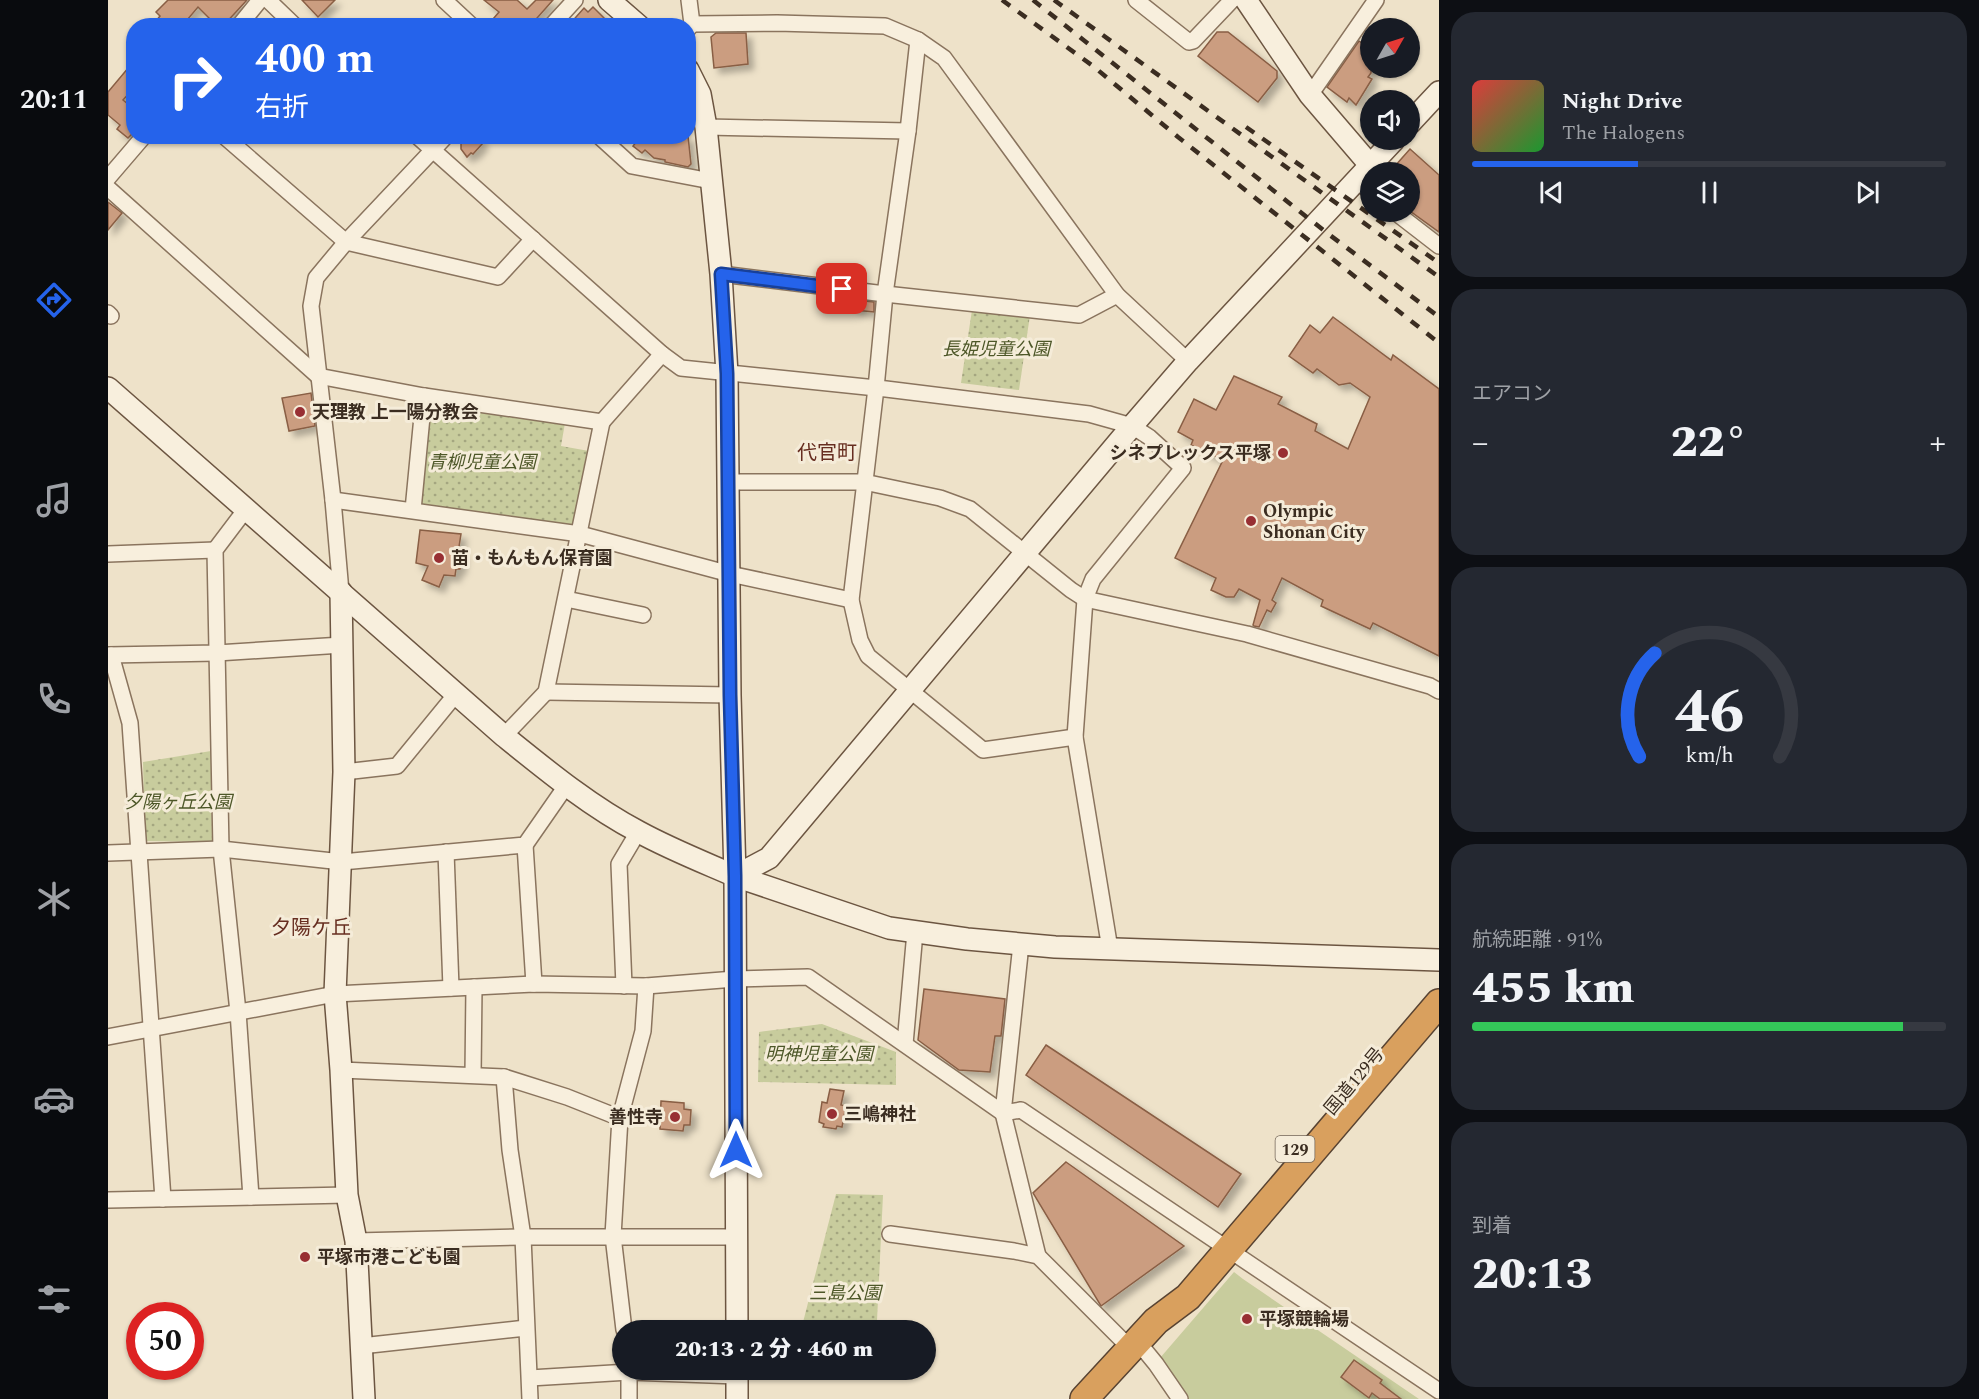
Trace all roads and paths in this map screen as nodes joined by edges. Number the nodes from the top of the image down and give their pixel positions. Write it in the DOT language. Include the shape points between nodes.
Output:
graph roads {
  1 [pos="260,0"];
  2 [pos="267,0"];
  3 [pos="444,0"];
  4 [pos="575,0"];
  5 [pos="609,0"];
  6 [pos="689,0"];
  7 [pos="1136,0"];
  8 [pos="1232,0"];
  9 [pos="1246,0"];
  10 [pos="1376,0"];
  11 [pos="245,18"];
  12 [pos="287,18"];
  13 [pos="463,18"];
  14 [pos="558,18"];
  15 [pos="630,18"];
  16 [pos="690,18"];
  17 [pos="696,27"];
  18 [pos="918,40"];
  19 [pos="696,86"];
  20 [pos="1439,92"];
  21 [pos="1310,95"];
  22 [pos="1420,112"];
  23 [pos="706,127"];
  24 [pos="908,131"];
  25 [pos="137,144"];
  26 [pos="233,144"];
  27 [pos="426,144"];
  28 [pos="439,144"];
  29 [pos="608,144"];
  30 [pos="433,151"];
  31 [pos="1360,171"];
  32 [pos="108,178"];
  33 [pos="711,181"];
  34 [pos="1360,184"];
  35 [pos="108,188"];
  36 [pos="1408,222"];
  37 [pos="533,239"];
  38 [pos="346,242"];
  39 [pos="1439,246"];
  40 [pos="721,274"];
  41 [pos="885,294"];
  42 [pos="1117,295"];
  43 [pos="662,354"];
  44 [pos="1188,362"];
  45 [pos="727,374"];
  46 [pos="318,376"];
  47 [pos="876,388"];
  48 [pos="109,390"];
  49 [pos="424,396"];
  50 [pos="602,422"];
  51 [pos="1132,426"];
  52 [pos="728,482"];
  53 [pos="864,482"];
  54 [pos="333,500"];
  55 [pos="246,509"];
  56 [pos="413,510"];
  57 [pos="580,534"];
  58 [pos="215,550"];
  59 [pos="1026,552"];
  60 [pos="108,554"];
  61 [pos="730,574"];
  62 [pos="341,592"];
  63 [pos="566,599"];
  64 [pos="1085,599"];
  65 [pos="850,600"];
  66 [pos="643,615"];
  67 [pos="342,645"];
  68 [pos="217,653"];
  69 [pos="110,655"];
  70 [pos="911,690"];
  71 [pos="546,692"];
  72 [pos="1439,692"];
  73 [pos="456,694"];
  74 [pos="730,695"];
  75 [pos="504,736"];
  76 [pos="1076,737"];
  77 [pos="344,772"];
  78 [pos="567,786"];
  79 [pos="638,832"];
  80 [pos="525,845"];
  81 [pos="221,849"];
  82 [pos="139,851"];
  83 [pos="446,852"];
  84 [pos="108,853"];
  85 [pos="342,862"];
  86 [pos="735,876"];
  87 [pos="915,932"];
  88 [pos="1021,944"];
  89 [pos="1110,949"];
  90 [pos="1439,960"];
  91 [pos="735,980"];
  92 [pos="1439,981"];
  93 [pos="534,984"];
  94 [pos="624,986"];
  95 [pos="646,986"];
  96 [pos="474,987"];
  97 [pos="451,988"];
  98 [pos="335,994"];
  99 [pos="1439,1003"];
  100 [pos="238,1012"];
  101 [pos="151,1029"];
  102 [pos="108,1038"];
  103 [pos="905,1044"];
  104 [pos="341,1070"];
  105 [pos="473,1075"];
  106 [pos="504,1077"];
  107 [pos="1003,1113"];
  108 [pos="620,1118"];
  109 [pos="347,1195"];
  110 [pos="251,1197"];
  111 [pos="163,1199"];
  112 [pos="108,1200"];
  113 [pos="890,1234"];
  114 [pos="614,1236"];
  115 [pos="523,1237"];
  116 [pos="736,1237"];
  117 [pos="356,1241"];
  118 [pos="1223,1246"];
  119 [pos="1038,1256"];
  120 [pos="623,1320"];
  121 [pos="736,1320"];
  122 [pos="526,1328"];
  123 [pos="1134,1345"];
  124 [pos="361,1346"];
  125 [pos="612,1372"];
  126 [pos="530,1378"];
  127 [pos="629,1380"];
  128 [pos="737,1380"];
  129 [pos="1439,1391"];
  130 [pos="364,1399"];
  131 [pos="530,1399"];
  132 [pos="629,1399"];
  133 [pos="737,1399"];
  134 [pos="1084,1399"];
  135 [pos="1180,1399"];
  1 -- 11 [label="street"];
  2 -- 12 [label="street"];
  3 -- 13 [label="street"];
  4 -- 14 [label="street"];
  5 -- 15 [label="street"];
  6 -- 16 [label="street"];
  7 -- 8 [label="street" via="1189,42"];
  9 -- 21 [label="street"];
  10 -- 21 [label="street"];
  17 -- 18 [label="street" via="777,23 885,26"];
  18 -- 24 [label="street"];
  18 -- 42 [label="street" via="944,58"];
  19 -- 23 [label="street"];
  20 -- 22 [label="street"];
  21 -- 31 [label="street"];
  23 -- 24 [label="street"];
  23 -- 33 [label="street"];
  24 -- 41 [label="street"];
  25 -- 32 [label="street"];
  26 -- 38 [label="street"];
  27 -- 30 [label="street"];
  28 -- 30 [label="street"];
  29 -- 33 [label="street" via="632,166"];
  30 -- 37 [label="street"];
  30 -- 38 [label="street"];
  33 -- 40 [label="street"];
  34 -- 44 [label="street"];
  35 -- 46 [label="street"];
  36 -- 39 [label="street"];
  37 -- 38 [label="street" via="498,277"];
  37 -- 43 [label="street"];
  38 -- 46 [label="street" via="316,278 312,291"];
  40 -- 41 [label="street"];
  40 -- 45 [label="street"];
  41 -- 42 [label="street" via="1079,315"];
  41 -- 47 [label="street"];
  42 -- 44 [label="street"];
  43 -- 45 [label="street" via="681,368"];
  43 -- 50 [label="street"];
  44 -- 51 [label="street"];
  45 -- 47 [label="street"];
  45 -- 52 [label="street"];
  46 -- 49 [label="street"];
  46 -- 54 [label="street"];
  47 -- 51 [label="street" via="1089,414"];
  47 -- 53 [label="street"];
  48 -- 55 [label="street"];
  49 -- 50 [label="street"];
  49 -- 56 [label="street"];
  50 -- 57 [label="street"];
  51 -- 59 [label="street"];
  51 -- 64 [label="street" via="1183,468 1094,579"];
  52 -- 53 [label="street"];
  52 -- 61 [label="street"];
  53 -- 59 [label="street" via="970,508"];
  53 -- 65 [label="street"];
  54 -- 56 [label="street"];
  54 -- 62 [label="street"];
  55 -- 58 [label="street"];
  55 -- 62 [label="street"];
  56 -- 57 [label="street"];
  57 -- 61 [label="street"];
  57 -- 63 [label="street"];
  58 -- 60 [label="street"];
  58 -- 68 [label="street"];
  59 -- 64 [label="street"];
  59 -- 70 [label="street"];
  61 -- 65 [label="street"];
  61 -- 74 [label="street"];
  62 -- 67 [label="street"];
  62 -- 73 [label="street"];
  63 -- 66 [label="street"];
  63 -- 71 [label="street"];
  64 -- 72 [label="street" via="1247,634 1430,686"];
  64 -- 76 [label="street"];
  65 -- 70 [label="street" via="868,656"];
  67 -- 68 [label="street"];
  67 -- 77 [label="street"];
  68 -- 69 [label="street"];
  68 -- 81 [label="street"];
  69 -- 82 [label="street" via="130,723"];
  70 -- 76 [label="street" via="983,750"];
  70 -- 86 [label="street" via="769,858"];
  71 -- 74 [label="street"];
  71 -- 75 [label="street"];
  73 -- 75 [label="street"];
  73 -- 77 [label="street" via="397,766"];
  74 -- 86 [label="street"];
  75 -- 78 [label="street"];
  76 -- 89 [label="street"];
  77 -- 85 [label="street"];
  78 -- 79 [label="street"];
  78 -- 80 [label="street"];
  79 -- 86 [label="street"];
  79 -- 94 [label="street" via="619,864"];
  80 -- 83 [label="street"];
  80 -- 93 [label="street"];
  81 -- 82 [label="street"];
  81 -- 85 [label="street"];
  81 -- 100 [label="street"];
  82 -- 84 [label="street"];
  82 -- 101 [label="street"];
  83 -- 85 [label="street"];
  83 -- 97 [label="street"];
  85 -- 98 [label="street"];
  86 -- 87 [label="street" via="889,928"];
  86 -- 91 [label="street"];
  87 -- 88 [label="street"];
  87 -- 103 [label="street"];
  88 -- 89 [label="street"];
  88 -- 107 [label="street"];
  89 -- 90 [label="street"];
  91 -- 95 [label="street"];
  91 -- 103 [label="street" via="808,977"];
  91 -- 116 [label="street"];
  92 -- 118 [label="highway, 国道129号 / 129"];
  93 -- 94 [label="street"];
  93 -- 96 [label="street"];
  94 -- 95 [label="street"];
  95 -- 108 [label="street" via="643,1031"];
  96 -- 97 [label="street"];
  96 -- 105 [label="street"];
  97 -- 98 [label="street"];
  98 -- 100 [label="street"];
  98 -- 104 [label="street"];
  99 -- 118 [label="highway, 国道129号 / 129"];
  100 -- 101 [label="street"];
  100 -- 110 [label="street"];
  101 -- 102 [label="street"];
  101 -- 111 [label="street"];
  103 -- 107 [label="street"];
  104 -- 105 [label="street"];
  104 -- 109 [label="street"];
  105 -- 106 [label="street"];
  106 -- 108 [label="street"];
  106 -- 115 [label="street"];
  107 -- 118 [label="street" via="1021,1110"];
  107 -- 119 [label="street"];
  108 -- 114 [label="street"];
  109 -- 110 [label="street"];
  109 -- 117 [label="street"];
  110 -- 111 [label="street"];
  111 -- 112 [label="street"];
  113 -- 119 [label="street"];
  114 -- 115 [label="street"];
  114 -- 116 [label="street"];
  114 -- 120 [label="street"];
  115 -- 117 [label="street"];
  115 -- 122 [label="street"];
  116 -- 121 [label="street"];
  117 -- 124 [label="street"];
  118 -- 123 [label="highway, 国道129号 / 129" via="1176,1288 1156,1321"];
  118 -- 129 [label="street"];
  119 -- 123 [label="street"];
  122 -- 124 [label="street"];
  122 -- 126 [label="street"];
  123 -- 134 [label="highway, 国道129号 / 129"];
  123 -- 135 [label="street" via="1156,1364"];
  124 -- 130 [label="street"];
  125 -- 126 [label="street"];
  126 -- 131 [label="street"];
  127 -- 132 [label="street"];
  128 -- 133 [label="street"];
}
